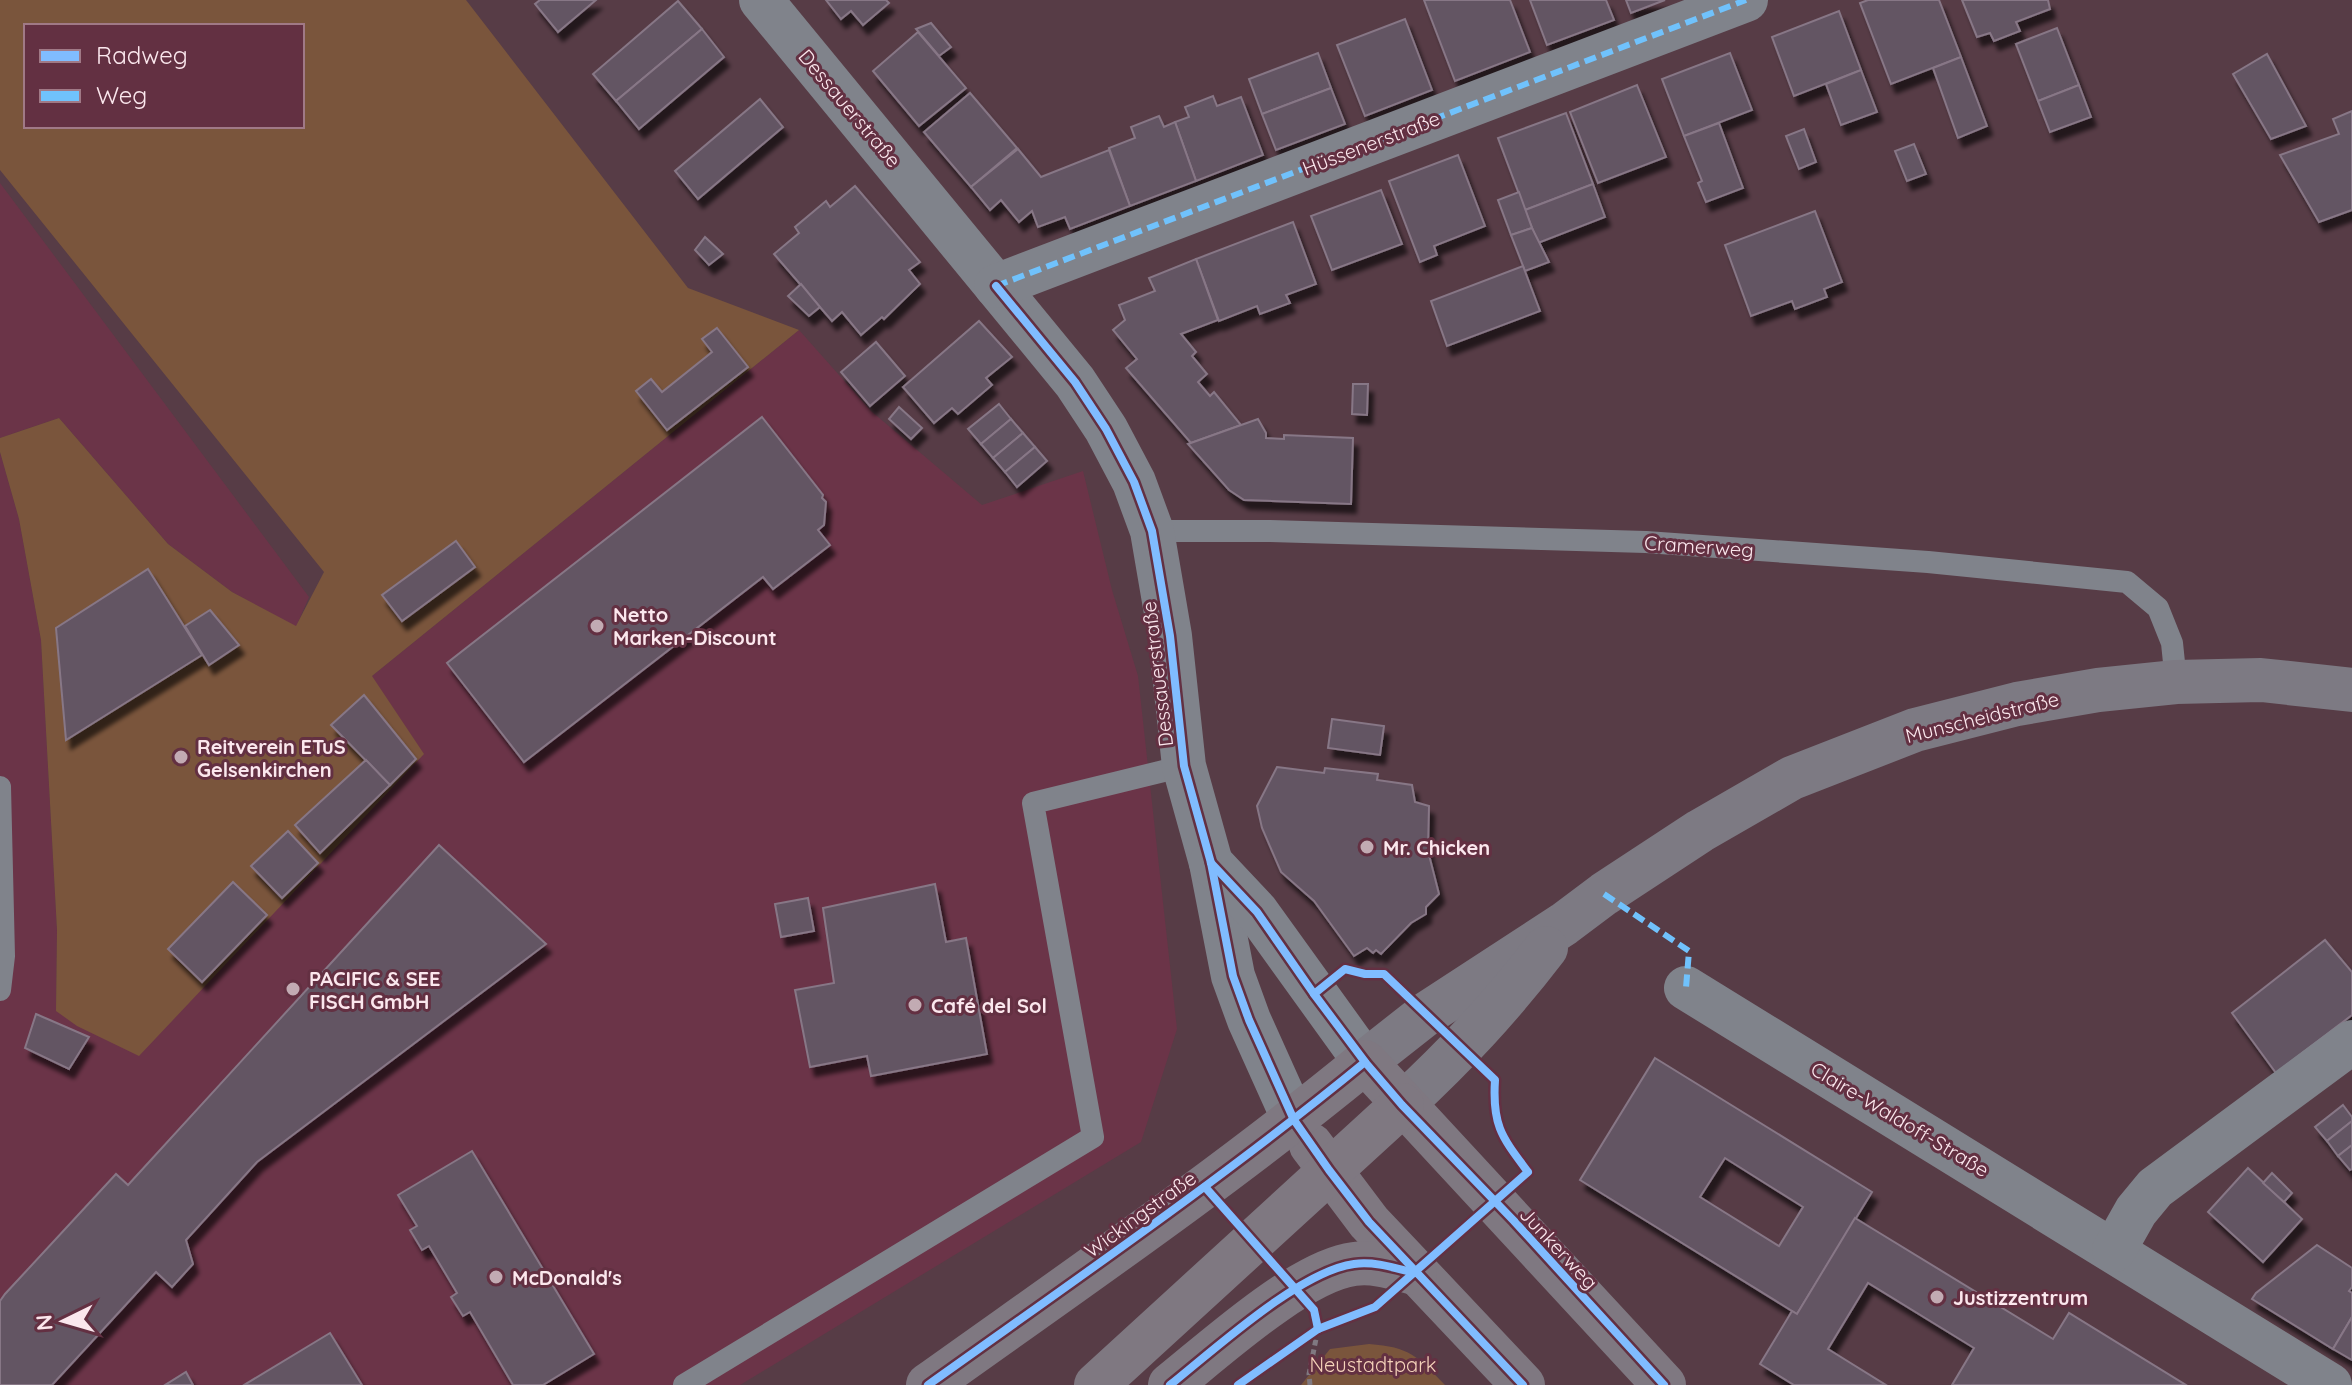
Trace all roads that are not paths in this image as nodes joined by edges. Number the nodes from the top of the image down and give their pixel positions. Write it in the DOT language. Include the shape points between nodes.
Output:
graph roads {
  1 [pos="761,0"];
  2 [pos="1746,0"];
  3 [pos="996,286"];
  4 [pos="1152,531"];
  5 [pos="2176,682"];
  6 [pos="2352,690"];
  7 [pos="1184,766"];
  8 [pos="0,787"];
  9 [pos="1211,863"];
  10 [pos="1564,924"];
  11 [pos="1686,988"];
  12 [pos="0,990"];
  13 [pos="2352,1042"];
  14 [pos="1365,1062"];
  15 [pos="1402,1105"];
  16 [pos="1294,1120"];
  17 [pos="1329,1170"];
  18 [pos="2114,1250"];
  19 [pos="1415,1273"];
  20 [pos="684,1385"];
  21 [pos="928,1385"];
  22 [pos="1096,1385"];
  23 [pos="1170,1385"];
  24 [pos="1523,1385"];
  25 [pos="1664,1385"];
  26 [pos="2330,1385"];
  1 -- 3 [label="street, Dessauerstraße"];
  2 -- 3 [label="street, Hüssenerstraße"];
  3 -- 4 [label="street, Dessauerstraße" via="1075,382 1106,429"];
  4 -- 5 [label="lane, Cramerweg" via="1646,542 2127,582 2158,608 2172,643"];
  4 -- 7 [label="street, Dessauerstraße"];
  5 -- 6 [label="main road, Munscheidstraße" via="2261,680"];
  5 -- 10 [label="main road, Munscheidstraße" via="2003,708 1915,730 1792,778 1700,831"];
  7 -- 9 [label="street, Dessauerstraße"];
  7 -- 20 [label="lane" via="1033,803 1093,1137"];
  8 -- 12 [label="lane"];
  9 -- 14 [label="street, Dessauerstraße" via="1257,912"];
  9 -- 16 [label="street, Dessauerstraße" via="1233,976"];
  10 -- 14 [label="main road, Munscheidstraße" via="1426,1014"];
  10 -- 15 [label="main road, Munscheidstraße" via="1471,1039"];
  11 -- 18 [label="street, Claire-Waldoff-Straße"];
  13 -- 18 [label="street" via="2155,1188"];
  14 -- 15 [label="main road, Junkerweg"];
  14 -- 16 [label="main road, Wickingstraße"];
  15 -- 17 [label="main road"];
  15 -- 25 [label="main road, Junkerweg"];
  16 -- 17 [label="main road"];
  16 -- 21 [label="main road, Wickingstraße"];
  17 -- 19 [label="main road"];
  17 -- 22 [label="main road"];
  18 -- 26 [label="street, Claire-Waldoff-Straße"];
  19 -- 23 [label="main road" via="1355,1264 1327,1271 1283,1297"];
  19 -- 24 [label="main road"];
}
